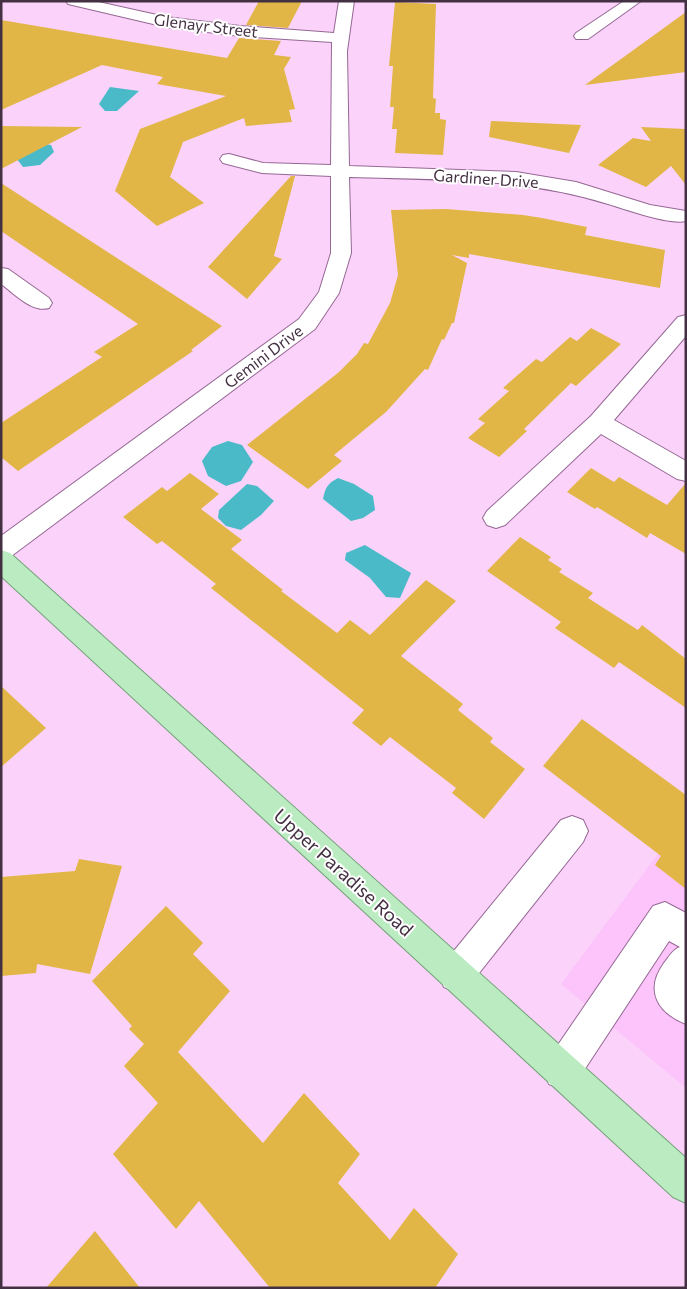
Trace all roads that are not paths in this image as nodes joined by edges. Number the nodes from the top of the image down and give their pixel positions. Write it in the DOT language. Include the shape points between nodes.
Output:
graph roads {
  1 [pos="73,1"];
  2 [pos="347,1"];
  3 [pos="634,1"];
  4 [pos="582,36"];
  5 [pos="341,38"];
  6 [pos="229,159"];
  7 [pos="340,171"];
  8 [pos="684,217"];
  9 [pos="1,274"];
  10 [pos="42,304"];
  11 [pos="686,322"];
  12 [pos="599,422"];
  13 [pos="686,472"];
  14 [pos="496,518"];
  15 [pos="1,550"];
  16 [pos="1,560"];
  17 [pos="572,831"];
  18 [pos="686,933"];
  19 [pos="686,961"];
  20 [pos="456,974"];
  21 [pos="686,1007"];
  22 [pos="562,1071"];
  23 [pos="686,1184"];
  1 -- 5 [label="street, Glenayr Street" via="166,22"];
  2 -- 5 [label="street, Gemini Drive"];
  3 -- 4 [label="street"];
  5 -- 7 [label="street, Gemini Drive"];
  6 -- 7 [label="street, Gardiner Drive" via="262,168"];
  7 -- 8 [label="street, Gardiner Drive" via="516,178 576,188 647,210"];
  7 -- 15 [label="street, Gemini Drive" via="341,253 329,293 306,324"];
  9 -- 10 [label="street"];
  11 -- 12 [label="street"];
  12 -- 13 [label="street"];
  12 -- 14 [label="street"];
  16 -- 20 [label="main road, Upper Paradise Road"];
  17 -- 20 [label="street"];
  18 -- 22 [label="street" via="665,918"];
  19 -- 21 [label="street" via="672,981 672,996"];
  20 -- 22 [label="main road, Upper Paradise Road"];
  22 -- 23 [label="main road, Upper Paradise Road"];
}
